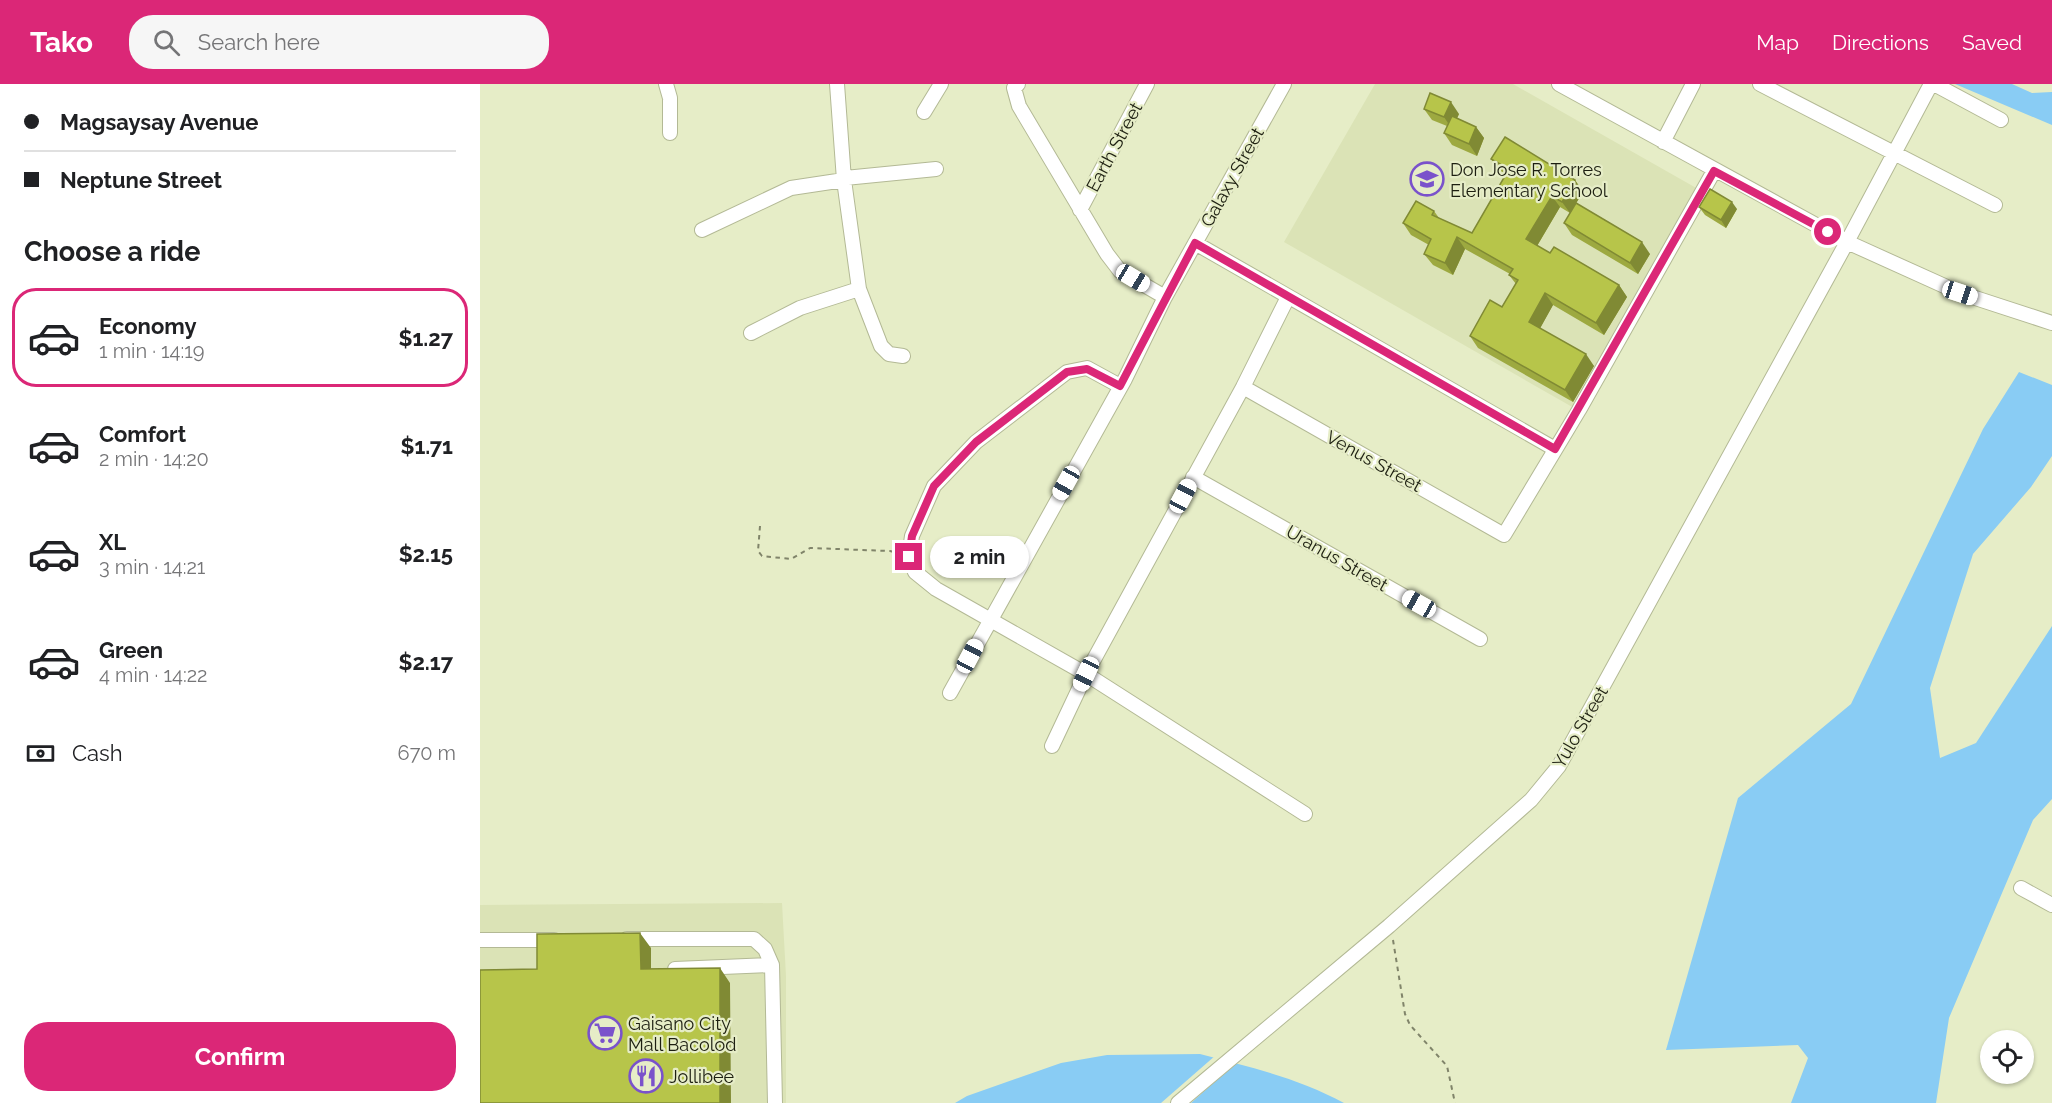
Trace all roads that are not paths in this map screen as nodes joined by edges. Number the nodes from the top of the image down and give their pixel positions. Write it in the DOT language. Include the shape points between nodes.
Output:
graph roads {
  1 [pos="666,84"];
  2 [pos="837,84"];
  3 [pos="941,84"];
  4 [pos="1017,84"];
  5 [pos="1147,84"];
  6 [pos="1284,84"];
  7 [pos="1693,84"];
  8 [pos="1760,84"];
  9 [pos="1933,84"];
  10 [pos="1565,85"];
  11 [pos="924,112"];
  12 [pos="2001,120"];
  13 [pos="670,133"];
  14 [pos="1663,142"];
  15 [pos="1893,152"];
  16 [pos="936,169"];
  17 [pos="1714,171"];
  18 [pos="844,179"];
  19 [pos="1995,205"];
  20 [pos="1080,210"];
  21 [pos="702,230"];
  22 [pos="1195,243"];
  23 [pos="1847,243"];
  24 [pos="859,289"];
  25 [pos="1165,297"];
  26 [pos="1288,297"];
  27 [pos="2052,323"];
  28 [pos="751,333"];
  29 [pos="903,356"];
  30 [pos="1120,386"];
  31 [pos="1243,387"];
  32 [pos="1555,449"];
  33 [pos="1193,477"];
  34 [pos="990,618"];
  35 [pos="1480,639"];
  36 [pos="1086,674"];
  37 [pos="950,693"];
  38 [pos="1052,746"];
  39 [pos="1305,813"];
  40 [pos="2021,888"];
  41 [pos="2052,905"];
  42 [pos="611,939"];
  43 [pos="480,940"];
  44 [pos="563,940"];
  45 [pos="772,965"];
  46 [pos="665,969"];
  47 [pos="775,1103"];
  48 [pos="1178,1103"];
  1 -- 13 [label="street"];
  2 -- 18 [label="street"];
  3 -- 11 [label="street"];
  4 -- 20 [label="street" via="1014,88 1019,106"];
  5 -- 20 [label="street, Earth Street"];
  6 -- 22 [label="street, Galaxy Street"];
  7 -- 14 [label="street"];
  8 -- 15 [label="street"];
  9 -- 12 [label="street"];
  9 -- 15 [label="street, Yulo Street"];
  10 -- 14 [label="street"];
  14 -- 17 [label="street"];
  15 -- 19 [label="street"];
  15 -- 23 [label="street, Yulo Street"];
  16 -- 18 [label="street"];
  17 -- 23 [label="street"];
  17 -- 32 [label="street"];
  18 -- 21 [label="street" via="791,188"];
  18 -- 24 [label="street"];
  20 -- 25 [label="street" via="1120,271"];
  22 -- 25 [label="street, Galaxy Street"];
  22 -- 26 [label="street"];
  23 -- 27 [label="street" via="1960,293"];
  23 -- 48 [label="street, Yulo Street" via="1559,766 1531,800 1389,926"];
  24 -- 28 [label="street" via="800,308"];
  24 -- 29 [label="street" via="881,346 889,354"];
  25 -- 30 [label="street, Galaxy Street"];
  26 -- 31 [label="street"];
  26 -- 32 [label="street"];
  30 -- 34 [label="street, Galaxy Street"];
  30 -- 34 [label="street" via="1087,369 1067,372 976,442 934,486 912,536 909,557 915,572 936,590"];
  31 -- 32 [label="street, Venus Street" via="1504,535"];
  31 -- 33 [label="street"];
  33 -- 35 [label="street, Uranus Street"];
  33 -- 36 [label="street"];
  34 -- 36 [label="street"];
  34 -- 37 [label="street, Galaxy Street"];
  36 -- 38 [label="street"];
  36 -- 39 [label="street"];
  40 -- 41 [label="street"];
  42 -- 45 [label="street" via="754,939 765,949"];
  43 -- 44 [label="street"];
  45 -- 46 [label="street"];
  45 -- 47 [label="street"];
}
